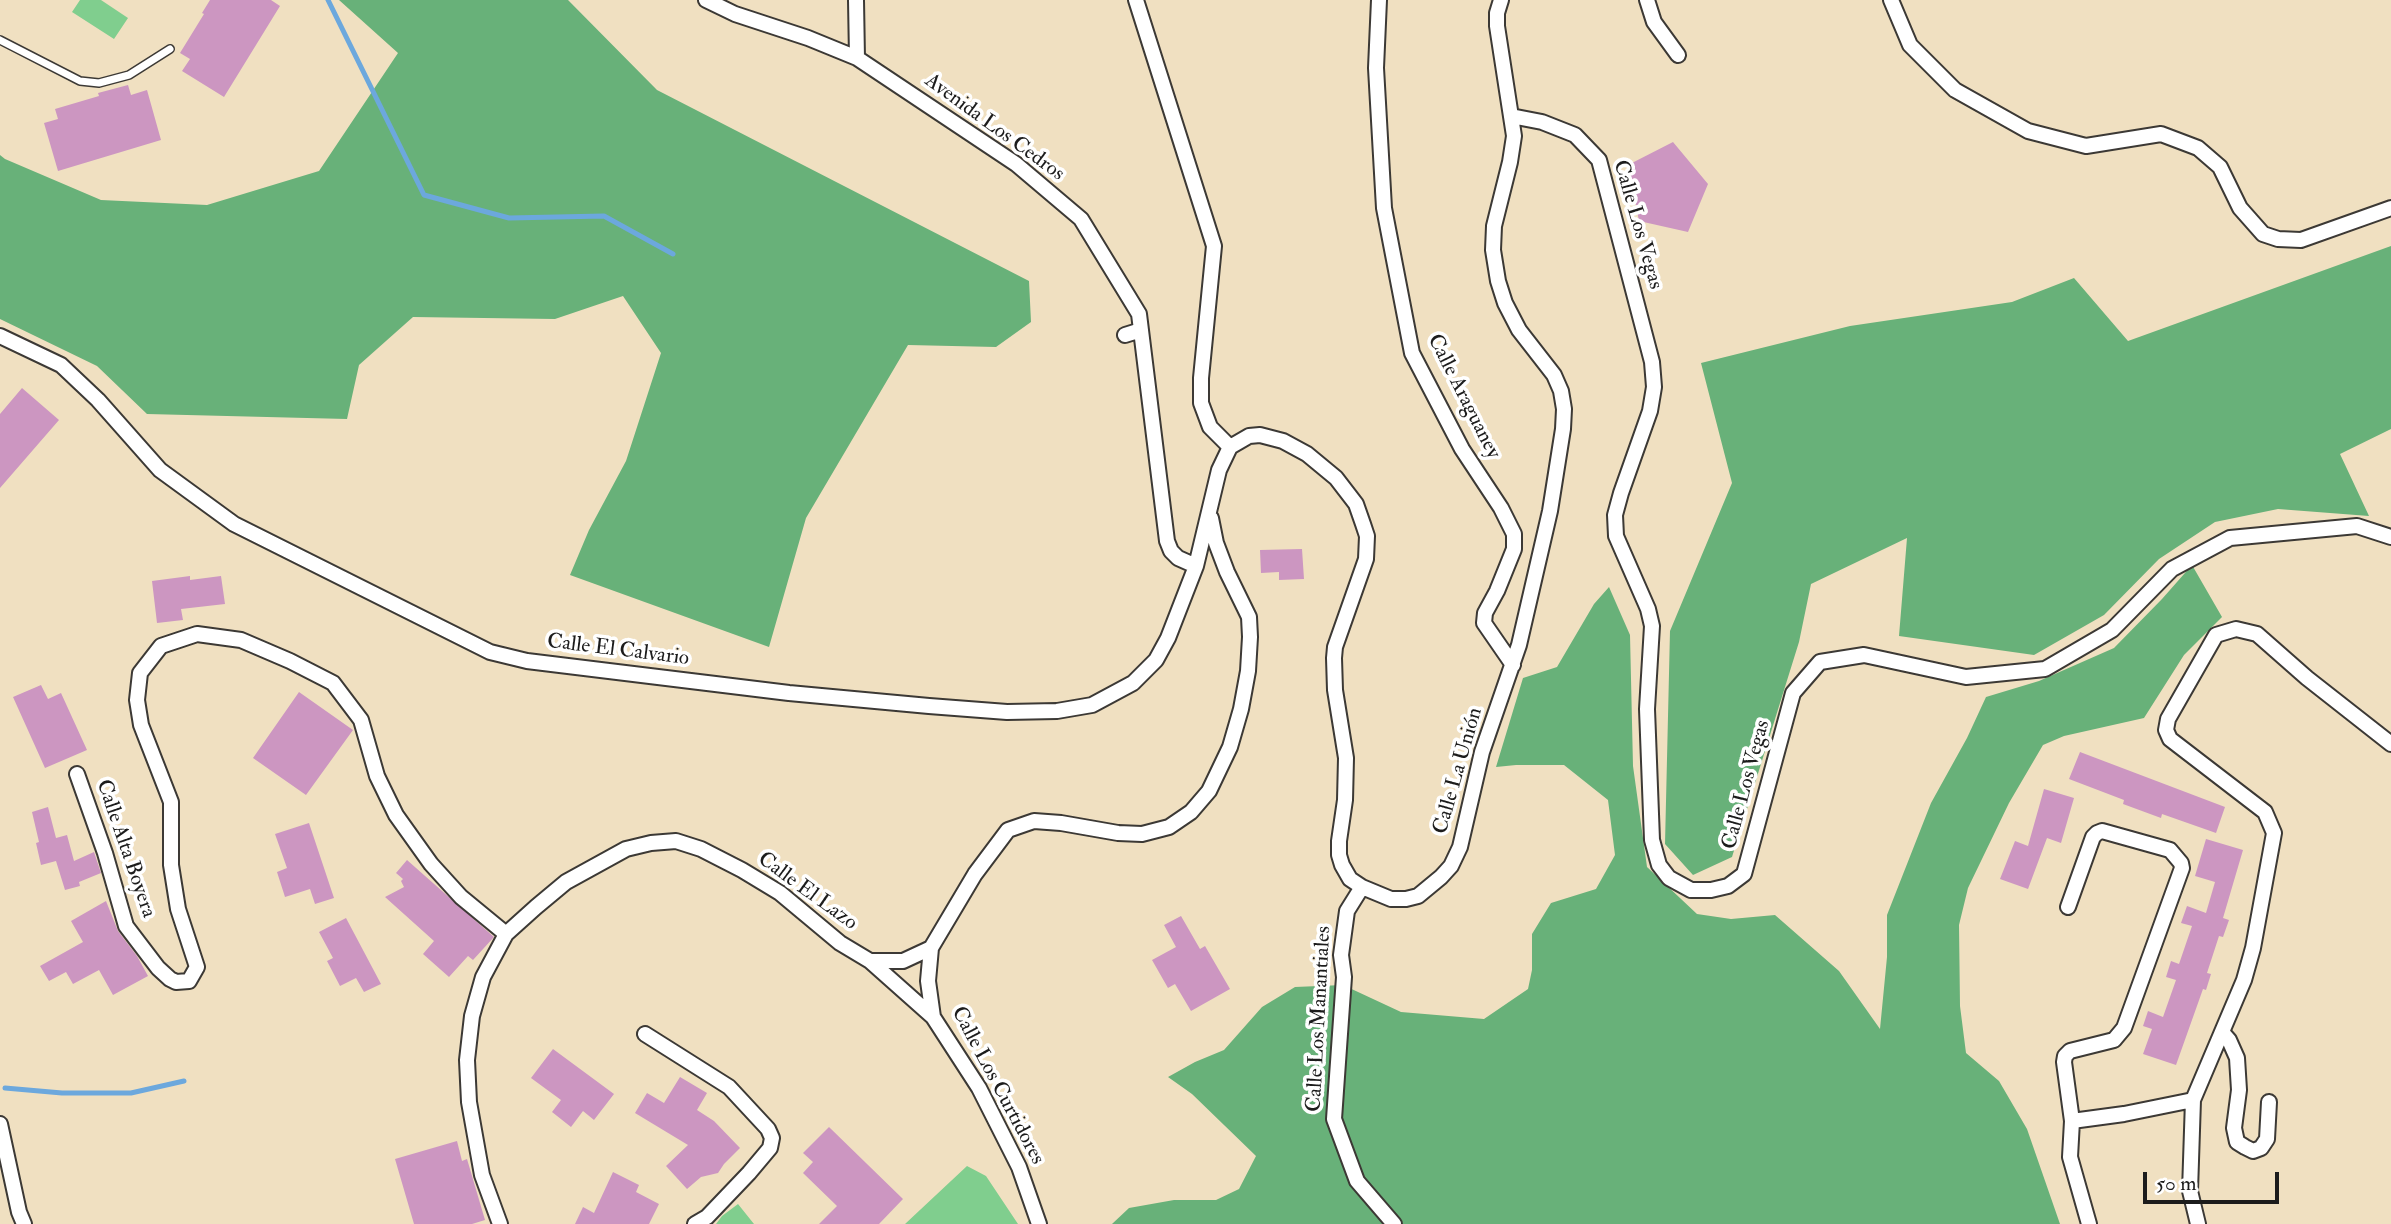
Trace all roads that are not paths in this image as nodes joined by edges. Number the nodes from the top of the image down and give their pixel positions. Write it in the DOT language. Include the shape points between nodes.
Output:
graph roads {
  1 [pos="706,0"];
  2 [pos="856,0"];
  3 [pos="1136,0"];
  4 [pos="1379,0"];
  5 [pos="1501,0"];
  6 [pos="1647,0"];
  7 [pos="1891,0"];
  8 [pos="735,7"];
  9 [pos="0,40"];
  10 [pos="170,49"];
  11 [pos="1678,55"];
  12 [pos="858,58"];
  13 [pos="1511,116"];
  14 [pos="2391,208"];
  15 [pos="1141,330"];
  16 [pos="1125,335"];
  17 [pos="0,336"];
  18 [pos="1230,447"];
  19 [pos="1210,510"];
  20 [pos="2391,537"];
  21 [pos="1196,566"];
  22 [pos="1227,572"];
  23 [pos="1513,665"];
  24 [pos="2391,744"];
  25 [pos="77,774"];
  26 [pos="1362,887"];
  27 [pos="2068,907"];
  28 [pos="506,934"];
  29 [pos="931,948"];
  30 [pos="870,961"];
  31 [pos="933,1017"];
  32 [pos="2222,1031"];
  33 [pos="645,1034"];
  34 [pos="2193,1100"];
  35 [pos="2269,1102"];
  36 [pos="2072,1121"];
  37 [pos="0,1124"];
  38 [pos="24,1224"];
  39 [pos="500,1224"];
  40 [pos="695,1224"];
  41 [pos="1039,1224"];
  42 [pos="1394,1224"];
  43 [pos="2089,1224"];
  44 [pos="2198,1224"];
  1 -- 8 [label="street, Avenida Los Cedros"];
  2 -- 12 [label="street"];
  3 -- 18 [label="street" via="1214,246 1201,403 1210,427"];
  4 -- 23 [label="street, Calle Araguaney" via="1376,68 1384,208 1412,353 1462,449 1514,534 1514,549 1484,624"];
  5 -- 13 [label="street, Calle La Unión" via="1497,26"];
  6 -- 11 [label="street" via="1654,22"];
  7 -- 14 [label="street" via="1910,45 1955,90 2028,131 2086,146 2161,134 2198,148 2220,167 2240,208 2263,234 2301,240"];
  8 -- 12 [label="street, Avenida Los Cedros"];
  9 -- 10 [label="lane" via="80,81 99,83 129,75"];
  12 -- 15 [label="street, Avenida Los Cedros" via="1016,164 1081,219 1139,314"];
  13 -- 20 [label="street, Calle Los Vegas" via="1575,135 1599,160 1652,362 1650,411 1615,515 1616,536 1652,626 1647,709 1651,840 1669,878 1691,890 1728,886 1744,874 1793,693 1820,662 1864,654 1966,677 2045,669 2112,630 2172,569 2230,538 2357,526"];
  13 -- 23 [label="street, Calle La Unión" via="1510,162 1494,226 1498,281 1519,330 1554,374 1564,410 1550,511"];
  15 -- 16 [label="street"];
  15 -- 21 [label="street, Avenida Los Cedros" via="1167,541 1178,558"];
  17 -- 21 [label="street, Calle El Calvario" via="61,365 160,470 234,524 470,643 527,662 929,706 1007,712 1074,709 1118,692 1146,672 1168,638"];
  18 -- 19 [label="street" via="1219,470"];
  18 -- 26 [label="street" via="1260,435 1296,447 1336,478 1361,514 1367,536 1366,559 1335,647 1334,673 1346,758 1339,855 1350,878"];
  19 -- 21 [label="street, Calle El Calvario"];
  19 -- 22 [label="street, Calle Los Curtidores"];
  21 -- 22 [label="street" via="1216,564"];
  22 -- 29 [label="street, Calle Los Curtidores" via="1249,617 1248,671 1230,747 1209,791 1170,827 1142,834 1034,821 1008,830 975,874"];
  23 -- 26 [label="street, Calle La Unión" via="1482,752 1466,829 1451,866 1430,888 1406,899 1391,899"];
  24 -- 32 [label="street" via="2257,634 2236,629 2216,635 2166,730 2170,739 2266,813 2274,833 2250,958"];
  25 -- 28 [label="street, Calle Alta Boyera" via="126,926 170,979 189,981 197,967 178,909 171,865 171,802 141,725 137,700 140,673 161,646 197,634 241,640 333,683 361,720 377,776 396,815 461,897"];
  26 -- 42 [label="street, Calle Los Manantiales" via="1347,911 1341,955 1344,977 1334,1119 1357,1181"];
  27 -- 36 [label="street" via="2093,836 2102,831 2170,850 2181,863 2124,1028 2115,1040 2065,1056"];
  28 -- 30 [label="street, Calle El Lazo" via="566,882 605,860 639,846 676,841 701,849 771,887 840,943"];
  28 -- 39 [label="street, Calle El Lazo" via="483,976 467,1060 482,1175"];
  29 -- 30 [label="street" via="903,961"];
  29 -- 31 [label="street, Calle Los Curtidores" via="928,981"];
  30 -- 31 [label="street, Calle El Lazo"];
  31 -- 41 [label="street, Calle Los Curtidores" via="1019,1167"];
  32 -- 34 [label="street"];
  32 -- 35 [label="street" via="2237,1058 2234,1128 2238,1142 2253,1151 2267,1139"];
  33 -- 40 [label="street" via="729,1087 772,1138 770,1148 748,1173"];
  34 -- 36 [label="street"];
  34 -- 44 [label="street" via="2190,1191"];
  36 -- 43 [label="street" via="2070,1157"];
  37 -- 38 [label="street"];
}
